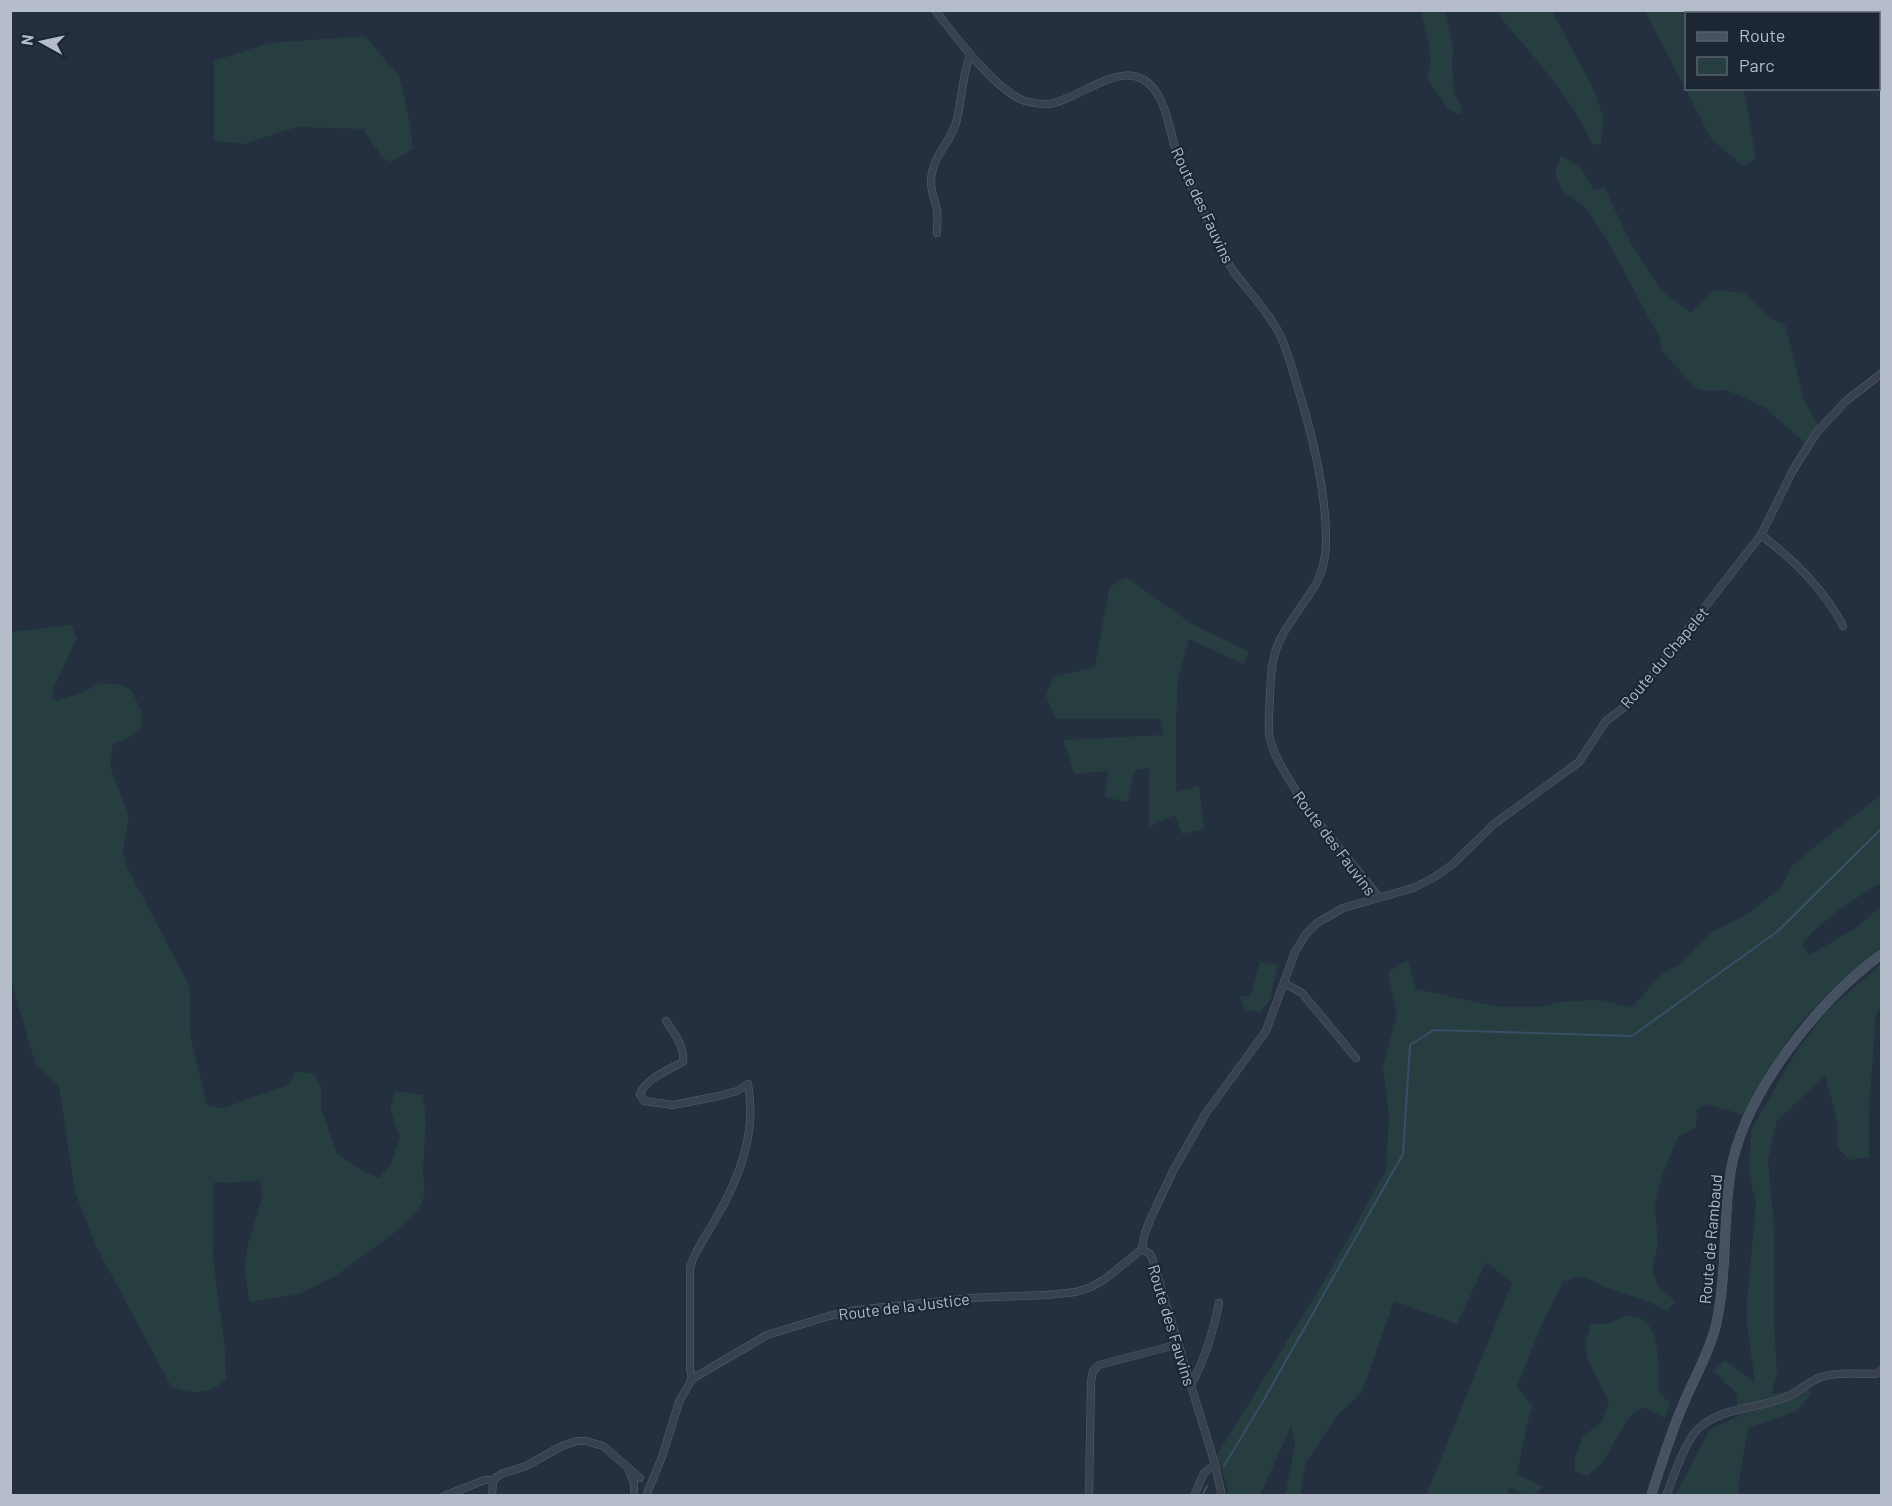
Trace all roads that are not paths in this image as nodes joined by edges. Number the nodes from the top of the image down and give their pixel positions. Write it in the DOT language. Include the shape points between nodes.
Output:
graph roads {
  1 [pos="935,10"];
  2 [pos="970,55"];
  3 [pos="937,233"];
  4 [pos="1881,373"];
  5 [pos="1761,535"];
  6 [pos="1843,626"];
  7 [pos="1379,897"];
  8 [pos="1881,954"];
  9 [pos="1284,983"];
  10 [pos="666,1021"];
  11 [pos="1356,1058"];
  12 [pos="1143,1250"];
  13 [pos="1219,1303"];
  14 [pos="1179,1344"];
  15 [pos="1881,1370"];
  16 [pos="692,1379"];
  17 [pos="1191,1385"];
  18 [pos="1215,1464"];
  19 [pos="657,1468"];
  20 [pos="493,1480"];
  21 [pos="637,1485"];
  22 [pos="648,1491"];
  23 [pos="444,1496"];
  24 [pos="492,1496"];
  25 [pos="1089,1496"];
  26 [pos="1194,1496"];
  27 [pos="1222,1496"];
  28 [pos="1652,1496"];
  29 [pos="1666,1496"];
  1 -- 2 [label="street, Route des Fauvins"];
  2 -- 3 [label="street" via="955,126 933,168"];
  2 -- 7 [label="street, Route des Fauvins" via="1012,94 1034,103 1057,102 1116,76 1134,77 1150,85 1161,100 1179,159 1221,249 1278,332 1321,476 1326,550 1318,582 1274,653 1270,739 1274,753 1317,823"];
  4 -- 5 [label="street, Route du Chapelet" via="1846,401 1817,432"];
  5 -- 6 [label="street" via="1799,567 1832,604"];
  5 -- 7 [label="street, Route du Chapelet" via="1630,703 1606,721 1579,762 1494,824 1433,878"];
  7 -- 9 [label="street, Route des Fauvins" via="1343,908 1317,923 1295,952"];
  8 -- 28 [label="street, Route de Rambaud" via="1830,999 1800,1033 1778,1063 1752,1112 1730,1175 1723,1279 1714,1333 1673,1428"];
  9 -- 11 [label="street" via="1302,993"];
  9 -- 12 [label="street, Route des Fauvins" via="1266,1031 1206,1113 1173,1171 1149,1220"];
  10 -- 16 [label="street" via="678,1040 683,1062 644,1087 640,1094 644,1101 673,1105 719,1096 748,1084 751,1099 745,1156 735,1182 694,1253 690,1268"];
  12 -- 14 [label="street, Route des Fauvins" via="1150,1254"];
  12 -- 16 [label="street, Route de la Justice" via="1105,1279 1076,1292 876,1307 829,1316 767,1335"];
  13 -- 17 [label="street" via="1211,1338"];
  14 -- 17 [label="street, Route des Fauvins"];
  14 -- 25 [label="street" via="1100,1365 1093,1371"];
  15 -- 29 [label="street" via="1876,1374 1823,1376 1791,1395 1708,1421 1686,1448"];
  16 -- 19 [label="street" via="679,1402"];
  17 -- 18 [label="street, Route des Fauvins"];
  18 -- 26 [label="street" via="1204,1473"];
  18 -- 27 [label="street, Route des Fauvins"];
  19 -- 21 [label="street"];
  19 -- 22 [label="street"];
  20 -- 21 [label="street" via="577,1441 603,1446 618,1457"];
  20 -- 23 [label="street"];
  20 -- 24 [label="street"];
  21 -- 22 [label="street" via="641,1495"];
  21 -- 22 [label="street" via="648,1482"];
}
